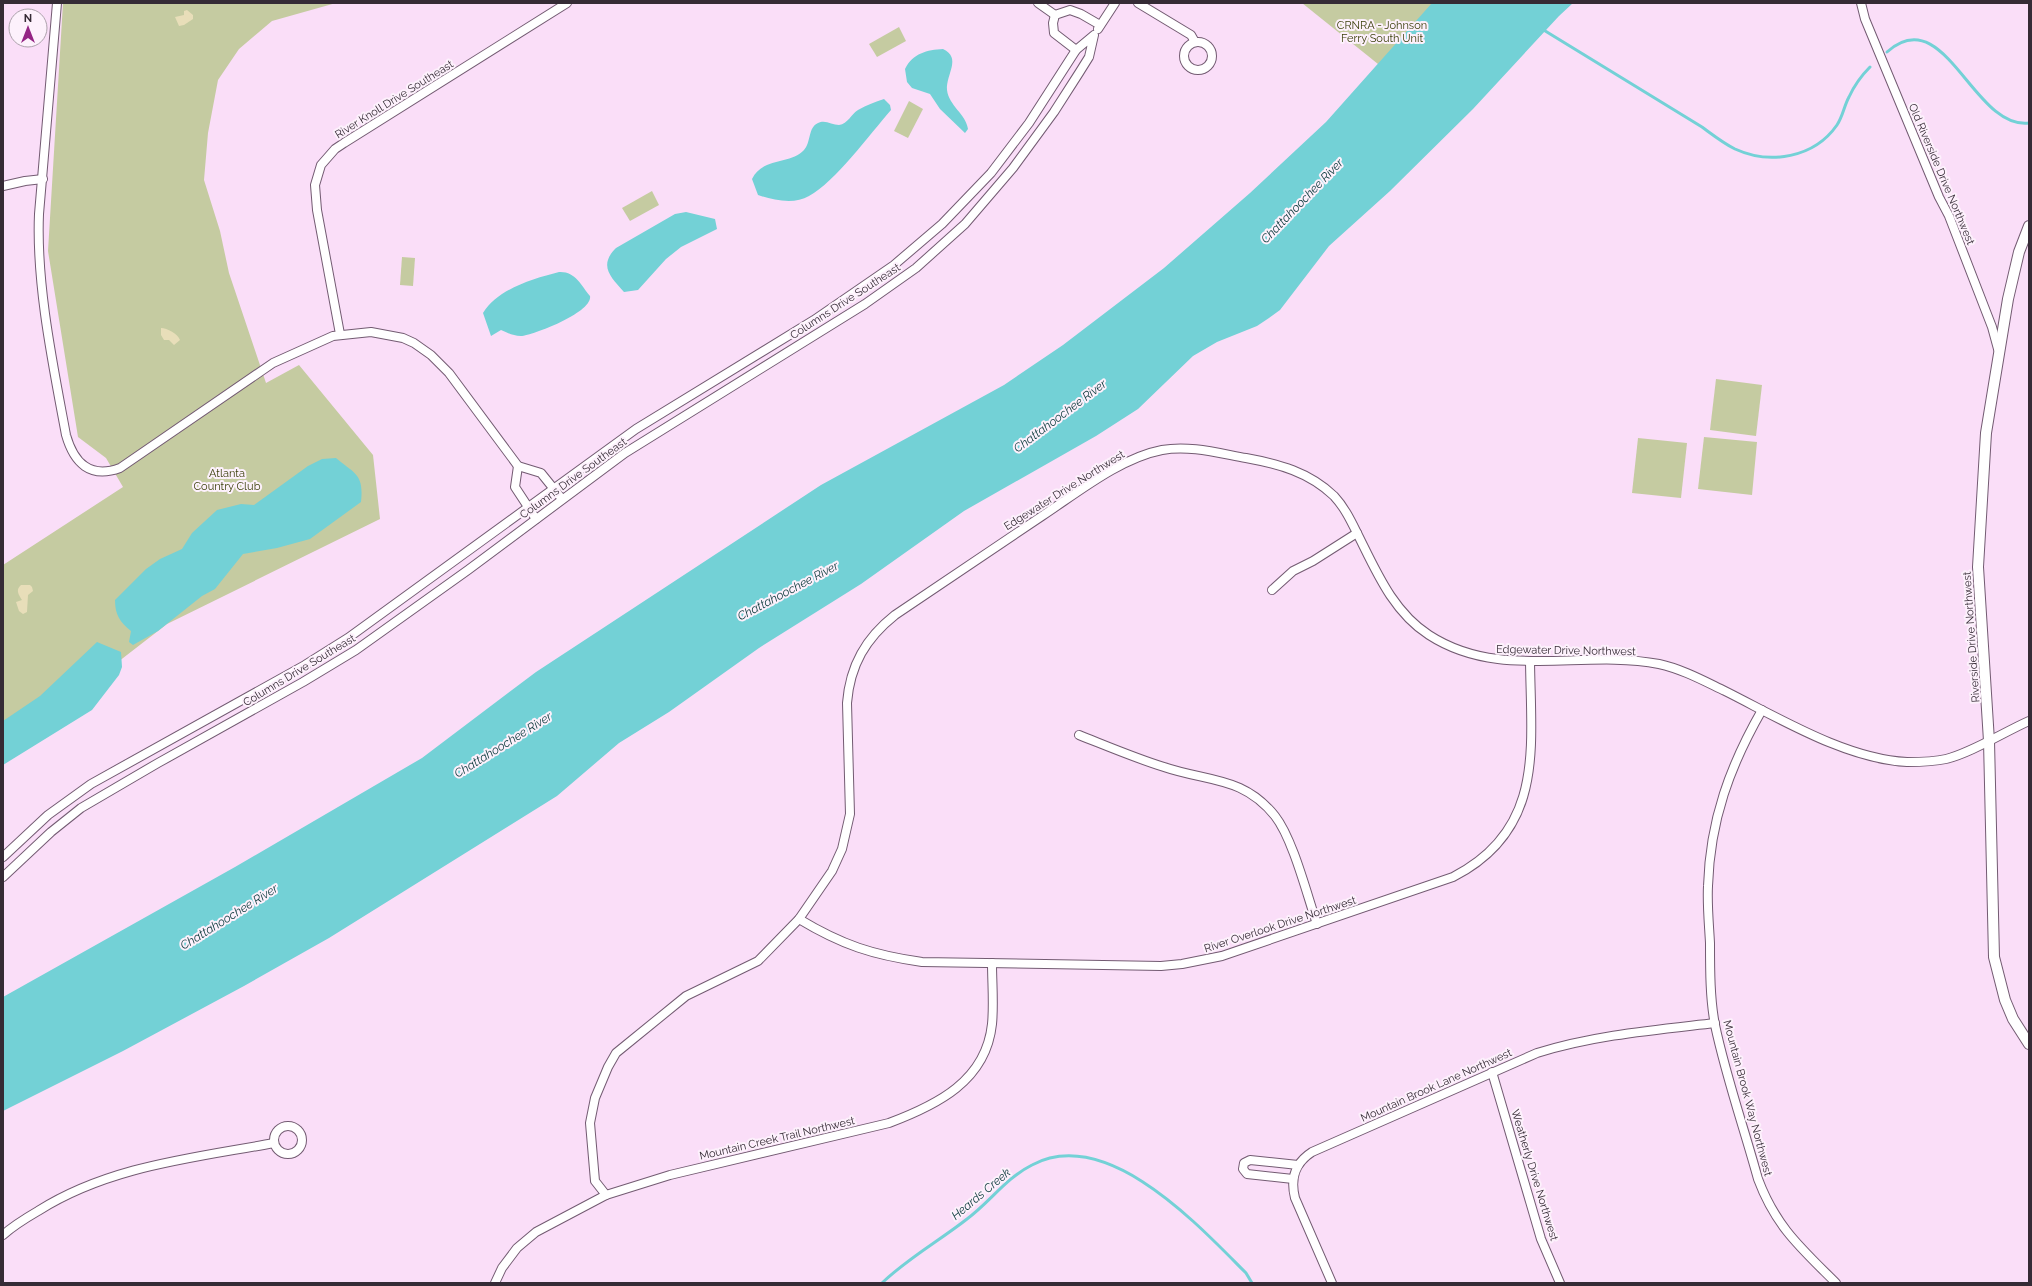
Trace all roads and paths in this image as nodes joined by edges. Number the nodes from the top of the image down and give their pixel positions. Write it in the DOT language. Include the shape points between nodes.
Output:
graph roads {
  1 [pos="57,3"];
  2 [pos="568,3"];
  3 [pos="1038,3"];
  4 [pos="1115,3"];
  5 [pos="1138,3"];
  6 [pos="1861,3"];
  7 [pos="1055,15"];
  8 [pos="1100,25"];
  9 [pos="1094,35"];
  10 [pos="1196,42"];
  11 [pos="1076,50"];
  12 [pos="42,179"];
  13 [pos="3,186"];
  14 [pos="2029,226"];
  15 [pos="340,334"];
  16 [pos="1998,356"];
  17 [pos="518,466"];
  18 [pos="554,488"];
  19 [pos="562,499"];
  20 [pos="528,507"];
  21 [pos="536,519"];
  22 [pos="1357,533"];
  23 [pos="1272,590"];
  24 [pos="1530,661"];
  25 [pos="1762,710"];
  26 [pos="2029,721"];
  27 [pos="1079,735"];
  28 [pos="1989,741"];
  29 [pos="3,857"];
  30 [pos="3,877"];
  31 [pos="799,919"];
  32 [pos="1317,924"];
  33 [pos="992,963"];
  34 [pos="1715,1023"];
  35 [pos="2029,1044"];
  36 [pos="1492,1072"];
  37 [pos="274,1143"];
  38 [pos="1298,1165"];
  39 [pos="1293,1179"];
  40 [pos="606,1195"];
  41 [pos="3,1235"];
  42 [pos="495,1283"];
  43 [pos="1332,1283"];
  44 [pos="1560,1283"];
  45 [pos="1836,1283"];
  1 -- 12 [label="street"];
  2 -- 15 [label="street, River Knoll Drive Southeast" via="344,143 321,165 315,185 317,210"];
  3 -- 7 [label="street"];
  4 -- 8 [label="street, Columns Drive Southeast"];
  5 -- 10 [label="street" via="1191,35"];
  6 -- 16 [label="street, Old Riverside Drive Northwest" via="1865,19 1949,216 1992,327"];
  7 -- 8 [label="street" via="1070,10"];
  7 -- 11 [label="street" via="1054,32"];
  8 -- 9 [label="street, Columns Drive Southeast"];
  9 -- 11 [label="street, Columns Drive Southeast"];
  9 -- 19 [label="street, Columns Drive Southeast" via="1088,57 1035,138 988,199 935,252 882,293 625,453"];
  11 -- 18 [label="street, Columns Drive Southeast" via="1029,123 991,173 918,246 814,320 636,429"];
  12 -- 13 [label="street" via="24,180"];
  12 -- 15 [label="street" via="39,249 46,309 66,435 75,456 86,467 103,472 120,468 273,362"];
  14 -- 16 [label="street, Riverside Drive Northwest" via="2019,252"];
  15 -- 17 [label="street" via="382,333 403,338 424,349 449,373"];
  16 -- 28 [label="street, Riverside Drive Northwest" via="1984,446 1978,567"];
  17 -- 18 [label="street" via="541,473"];
  17 -- 20 [label="street" via="515,487"];
  18 -- 19 [label="street"];
  18 -- 20 [label="street, Columns Drive Southeast"];
  19 -- 21 [label="street, Columns Drive Southeast"];
  20 -- 21 [label="street"];
  20 -- 29 [label="street, Columns Drive Southeast" via="348,638 305,665 114,770 68,799"];
  21 -- 30 [label="street, Columns Drive Southeast" via="413,610 329,667 81,808"];
  22 -- 23 [label="street" via="1293,571"];
  22 -- 24 [label="street, Edgewater Drive Northwest" via="1391,598 1406,617 1426,634 1449,648 1473,656 1498,661"];
  22 -- 31 [label="street, Edgewater Drive Northwest" via="1349,515 1335,497 1317,482 1296,470 1273,463 1199,450 1162,450 1139,456 1119,466 896,615 881,626 868,641 852,673 847,703 851,793 848,828 832,871"];
  24 -- 25 [label="street, Edgewater Drive Northwest" via="1626,661 1659,664 1689,674"];
  24 -- 32 [label="street, River Overlook Drive Northwest" via="1529,778 1519,810 1499,842 1478,862 1453,877"];
  25 -- 28 [label="street, Edgewater Drive Northwest" via="1839,746 1866,756 1888,760 1920,762 1948,759"];
  25 -- 34 [label="street, Mountain Brook Way Northwest" via="1729,775 1718,808 1712,841 1708,886"];
  26 -- 28 [label="street, Edgewater Drive Northwest"];
  27 -- 32 [label="street" via="1165,768 1230,783 1260,800 1276,817 1287,835"];
  28 -- 35 [label="street, Riverside Drive Northwest" via="1994,957 2005,1000 2013,1019"];
  31 -- 33 [label="street, River Overlook Drive Northwest" via="842,943 885,957 922,962"];
  31 -- 40 [label="street, Edgewater Drive Northwest" via="758,961 686,996 616,1053 595,1098 590,1123 595,1181"];
  32 -- 33 [label="street, River Overlook Drive Northwest" via="1222,956 1182,964 1161,966"];
  33 -- 40 [label="street, Mountain Creek Trail Northwest" via="992,1023 985,1053 974,1073 936,1102 889,1123 670,1175"];
  34 -- 36 [label="street, Mountain Brook Lane Northwest" via="1579,1041 1537,1053"];
  34 -- 45 [label="street, Mountain Brook Way Northwest" via="1766,1200 1786,1233"];
  36 -- 38 [label="street, Mountain Brook Lane Northwest" via="1312,1152"];
  36 -- 44 [label="street, Weatherly Drive Northwest" via="1541,1239"];
  37 -- 41 [label="street" via="136,1169 108,1177 55,1200"];
  38 -- 39 [label="street, Mountain Brook Lane Northwest"];
  38 -- 39 [label="street" via="1250,1160 1244,1164 1243,1169 1248,1174"];
  39 -- 43 [label="street, Mountain Brook Lane Northwest" via="1295,1198"];
  40 -- 42 [label="street, Mountain Creek Trail Northwest" via="536,1232 518,1248 502,1268"];
}
